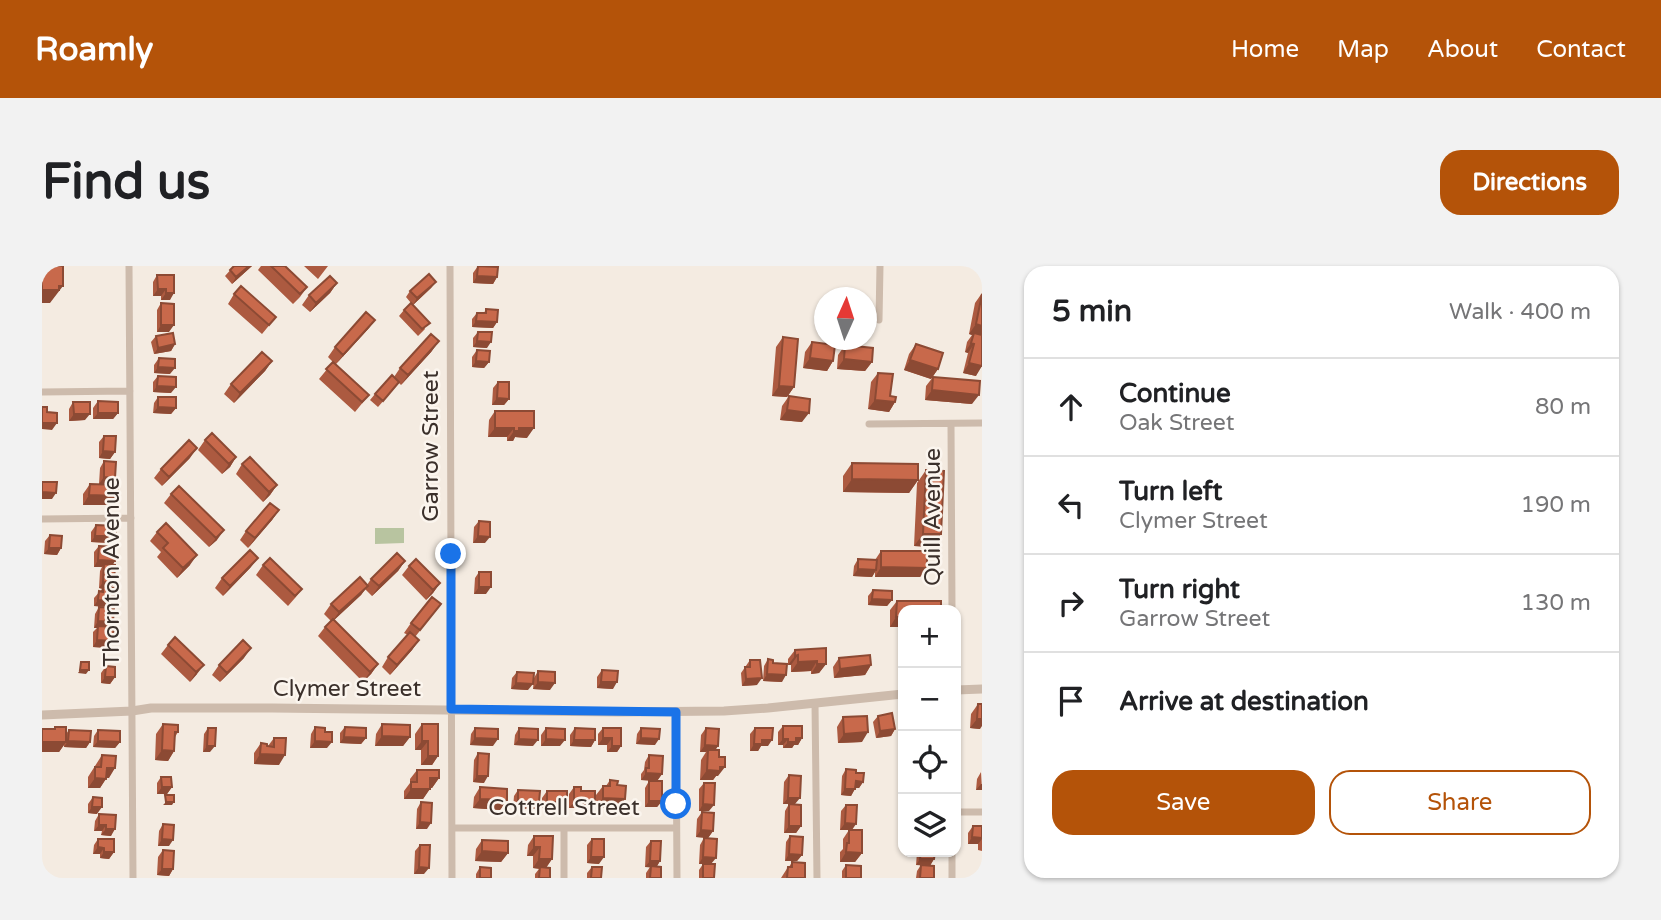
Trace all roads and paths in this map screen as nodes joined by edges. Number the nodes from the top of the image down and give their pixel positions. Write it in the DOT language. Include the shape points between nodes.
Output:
graph roads {
  1 [pos="129,266"];
  2 [pos="450,266"];
  3 [pos="880,266"];
  4 [pos="880,320"];
  5 [pos="42,391"];
  6 [pos="130,391"];
  7 [pos="982,423"];
  8 [pos="869,424"];
  9 [pos="951,424"];
  10 [pos="131,518"];
  11 [pos="42,519"];
  12 [pos="952,605"];
  13 [pos="961,690"];
  14 [pos="982,690"];
  15 [pos="898,695"];
  16 [pos="815,703"];
  17 [pos="451,709"];
  18 [pos="132,711"];
  19 [pos="676,712"];
  20 [pos="42,715"];
  21 [pos="961,812"];
  22 [pos="982,812"];
  23 [pos="452,828"];
  24 [pos="564,828"];
  25 [pos="676,828"];
  26 [pos="952,857"];
  27 [pos="133,878"];
  28 [pos="452,878"];
  29 [pos="564,878"];
  30 [pos="677,878"];
  31 [pos="817,878"];
  32 [pos="952,878"];
  1 -- 6 [label="street, Thornton Avenue"];
  2 -- 17 [label="street, Garrow Street"];
  3 -- 4 [label="street"];
  5 -- 6 [label="street"];
  6 -- 10 [label="street, Thornton Avenue"];
  7 -- 9 [label="street, Quill Avenue"];
  8 -- 9 [label="street, Quill Avenue"];
  9 -- 12 [label="street, Quill Avenue"];
  10 -- 11 [label="street"];
  10 -- 18 [label="street, Thornton Avenue"];
  13 -- 14 [label="street"];
  15 -- 16 [label="street, Clymer Street"];
  16 -- 19 [label="street, Clymer Street"];
  16 -- 31 [label="street"];
  17 -- 18 [label="street, Clymer Street"];
  17 -- 19 [label="street, Clymer Street"];
  17 -- 23 [label="street, Garrow Street"];
  18 -- 20 [label="street, Clymer Street"];
  18 -- 27 [label="street, Thornton Avenue"];
  19 -- 25 [label="street"];
  21 -- 22 [label="street"];
  23 -- 24 [label="street, Cottrell Street"];
  23 -- 28 [label="street, Garrow Street"];
  24 -- 25 [label="street, Cottrell Street"];
  24 -- 29 [label="street"];
  25 -- 30 [label="street"];
  26 -- 32 [label="street"];
}
